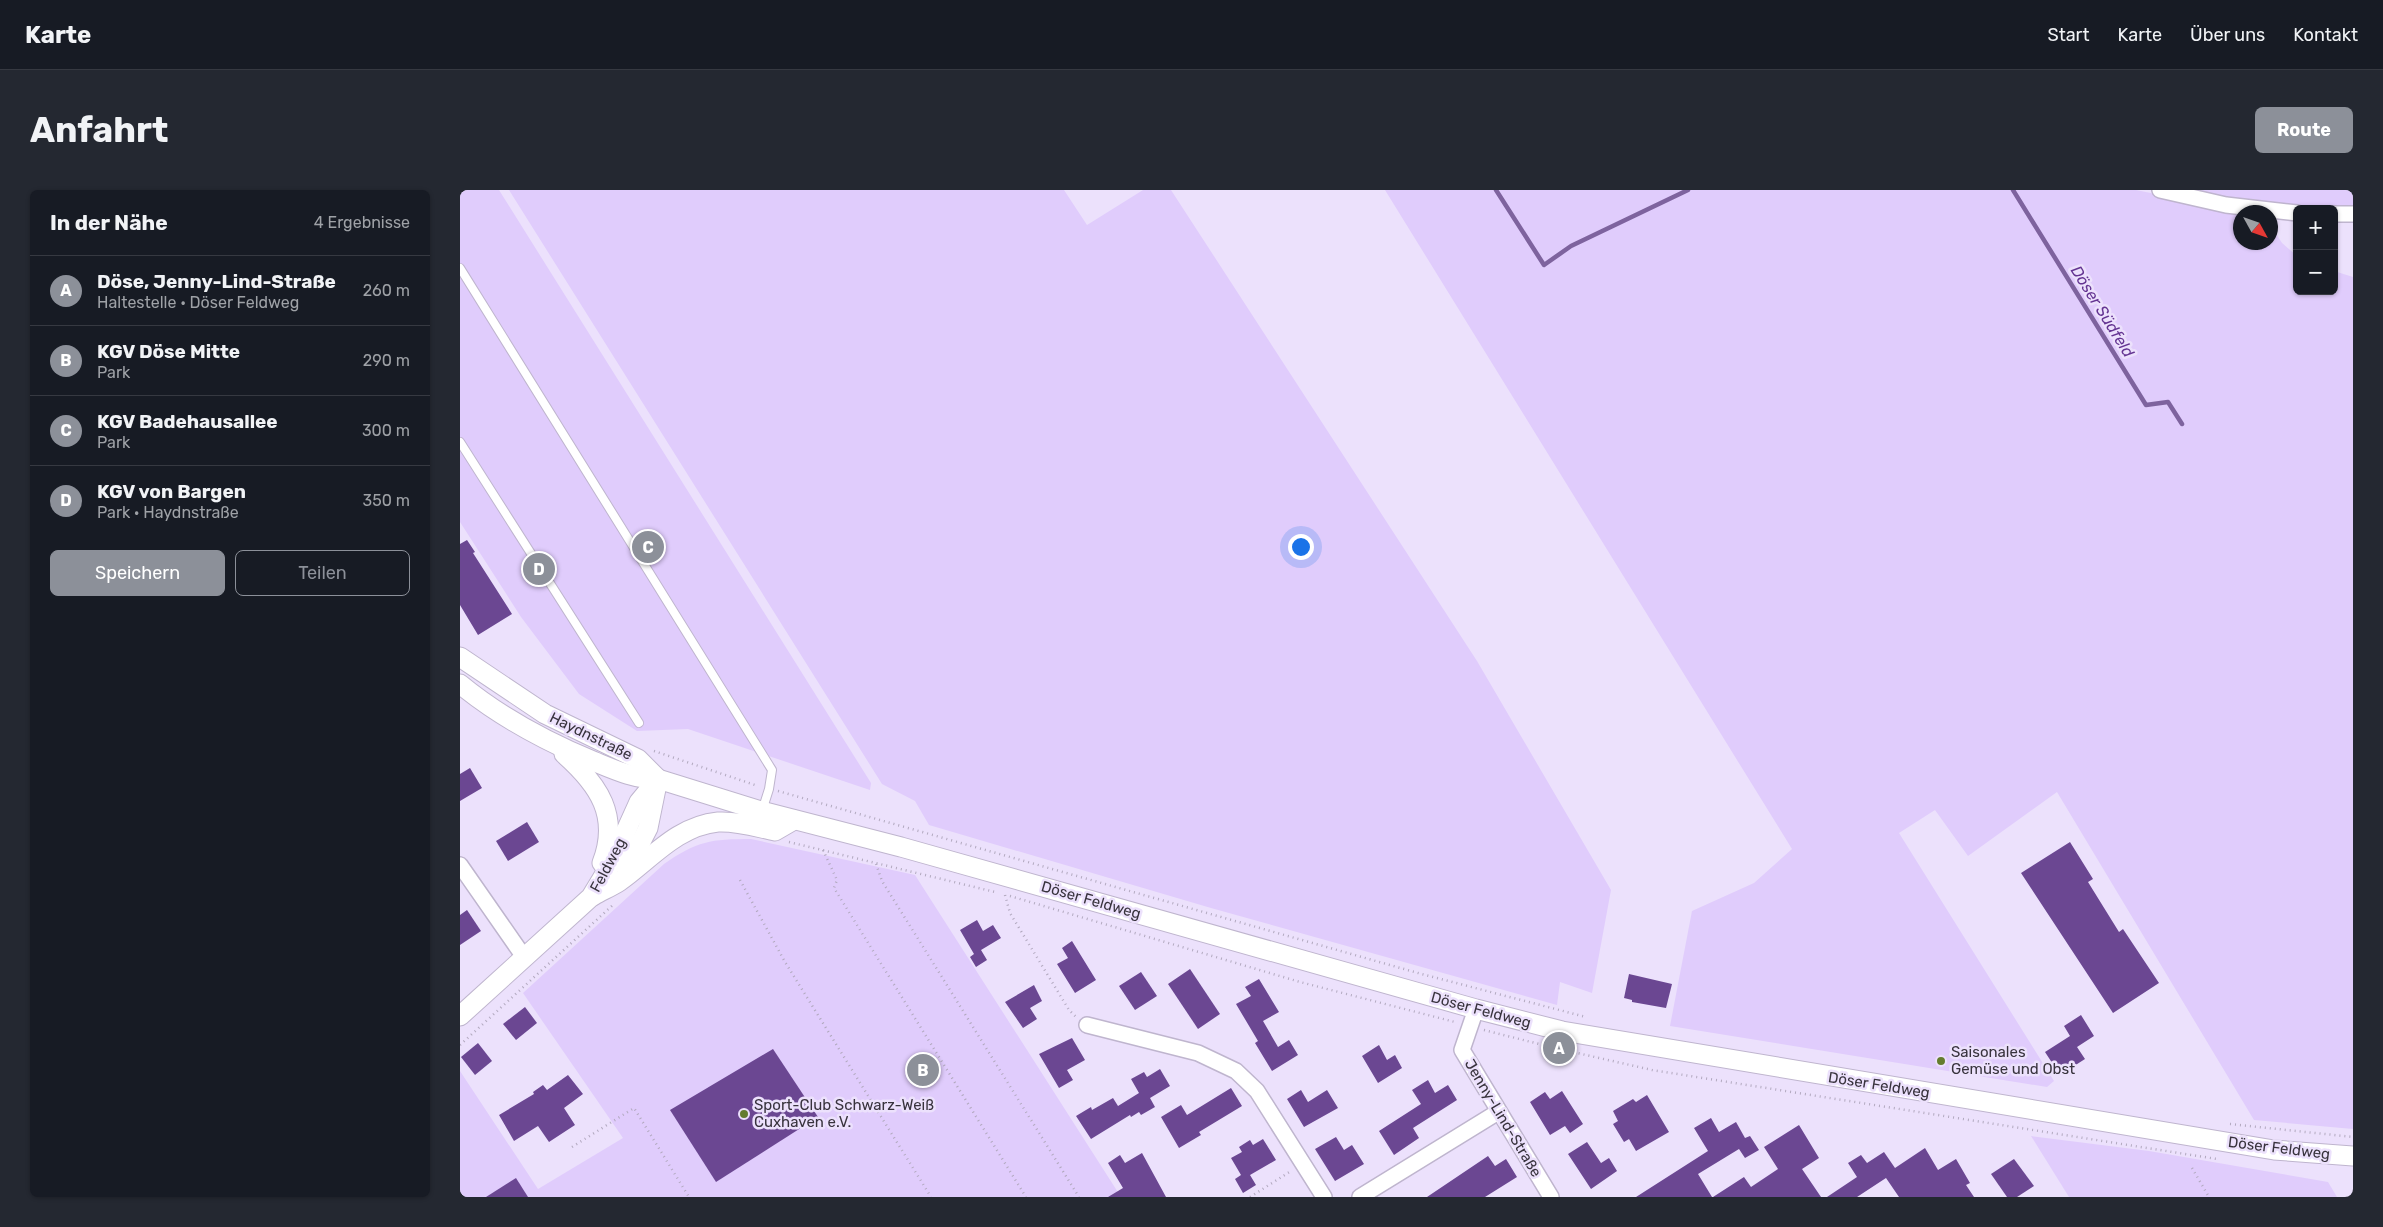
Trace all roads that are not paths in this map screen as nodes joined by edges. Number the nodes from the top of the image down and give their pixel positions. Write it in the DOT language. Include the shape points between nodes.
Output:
graph roads {
  1 [pos="2160,190"];
  2 [pos="2293,213"];
  3 [pos="2338,214"];
  4 [pos="2353,214"];
  5 [pos="460,268"];
  6 [pos="460,442"];
  7 [pos="460,658"];
  8 [pos="460,684"];
  9 [pos="639,723"];
  10 [pos="554,745"];
  11 [pos="658,779"];
  12 [pos="762,812"];
  13 [pos="794,820"];
  14 [pos="460,865"];
  15 [pos="620,890"];
  16 [pos="591,897"];
  17 [pos="524,957"];
  18 [pos="1476,1010"];
  19 [pos="460,1016"];
  20 [pos="1087,1025"];
  21 [pos="1498,1112"];
  22 [pos="2353,1156"];
  23 [pos="1324,1197"];
  24 [pos="1360,1197"];
  25 [pos="1550,1197"];
  1 -- 2 [label="street" via="2226,205"];
  3 -- 4 [label="street"];
  5 -- 12 [label="lane" via="772,770"];
  6 -- 9 [label="lane"];
  7 -- 11 [label="street, Haydnstraße" via="545,714 638,759"];
  8 -- 10 [label="street, Haydnstraße"];
  10 -- 11 [label="street, Haydnstraße" via="626,774"];
  10 -- 16 [label="street" via="594,785 609,822 608,843"];
  11 -- 12 [label="street, Döser Feldweg"];
  11 -- 15 [label="street, Feldweg" via="648,828"];
  11 -- 16 [label="street, Feldweg" via="639,802 611,864"];
  12 -- 13 [label="street, Döser Feldweg"];
  13 -- 15 [label="street" via="775,831 729,822 694,827 670,841"];
  13 -- 18 [label="street, Döser Feldweg" via="999,874"];
  14 -- 17 [label="street"];
  15 -- 16 [label="street"];
  16 -- 17 [label="street, Feldweg"];
  17 -- 19 [label="street, Feldweg"];
  18 -- 21 [label="street, Jenny-Lind-Straße" via="1462,1050"];
  18 -- 22 [label="street, Döser Feldweg" via="1562,1031 1873,1084 2274,1150"];
  20 -- 23 [label="street" via="1198,1053 1236,1071 1257,1091"];
  21 -- 24 [label="street"];
  21 -- 25 [label="street, Jenny-Lind-Straße"];
}
